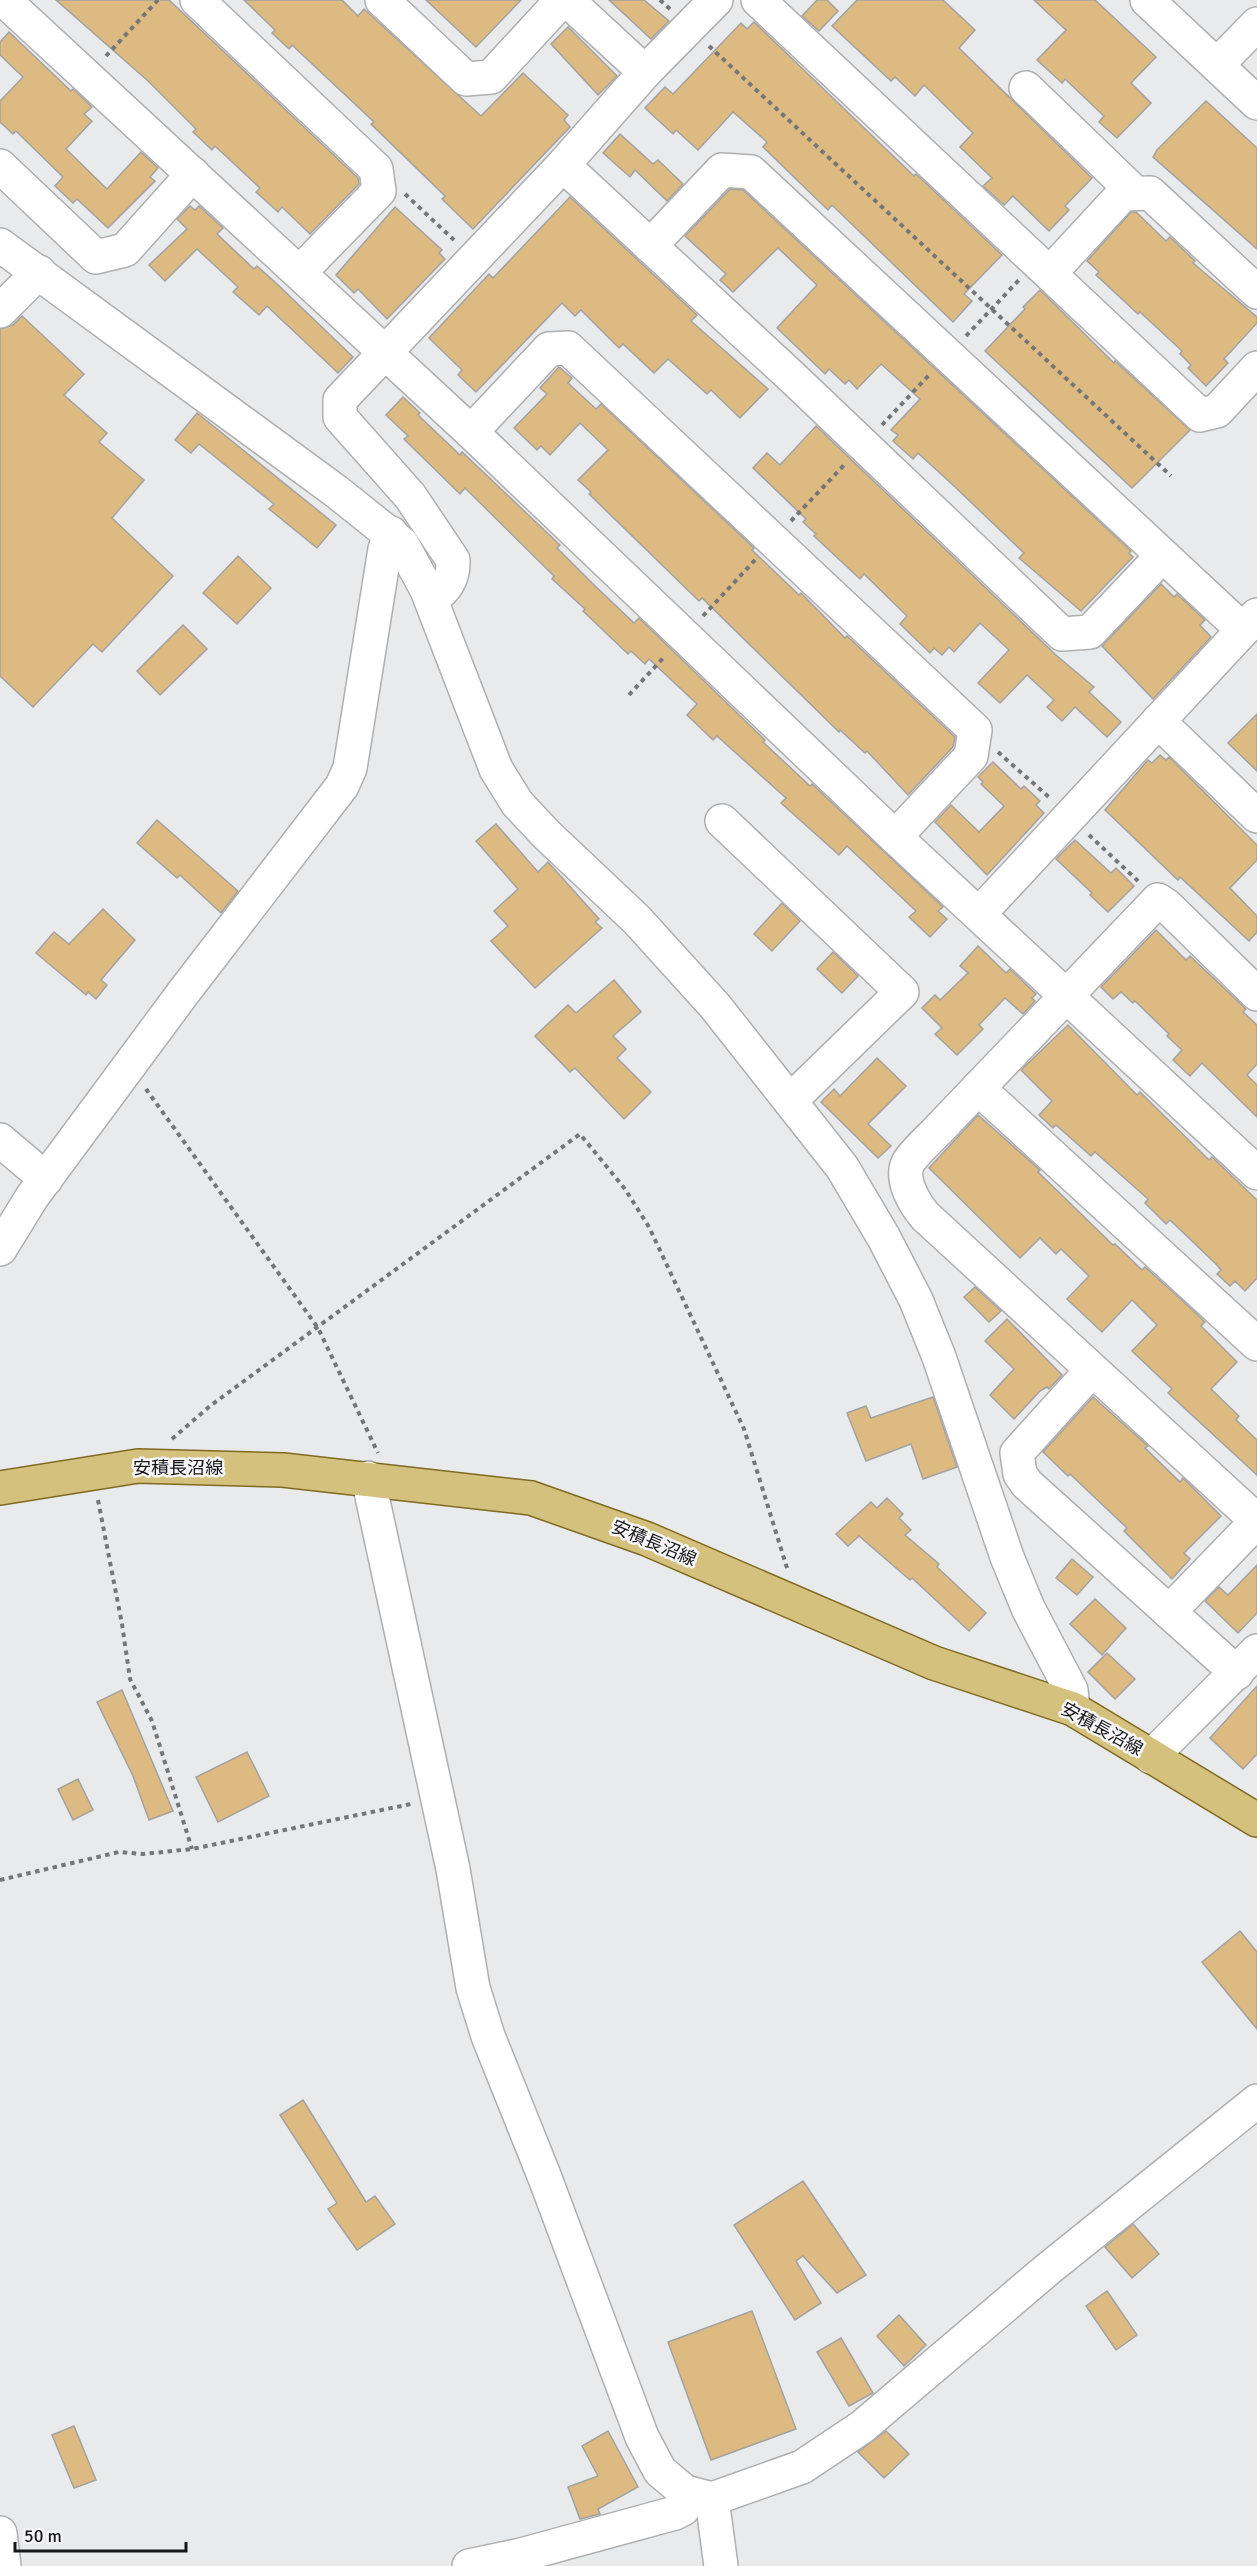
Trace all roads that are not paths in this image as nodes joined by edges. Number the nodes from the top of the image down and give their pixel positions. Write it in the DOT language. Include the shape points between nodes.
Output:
graph roads {
  1 [pos="197,0"];
  2 [pos="381,0"];
  3 [pos="562,0"];
  4 [pos="567,0"];
  5 [pos="716,0"];
  6 [pos="758,0"];
  7 [pos="1147,0"];
  8 [pos="3,3"];
  9 [pos="1257,24"];
  10 [pos="1217,65"];
  11 [pos="645,72"];
  12 [pos="1026,88"];
  13 [pos="1257,103"];
  14 [pos="564,165"];
  15 [pos="0,166"];
  16 [pos="193,174"];
  17 [pos="1135,193"];
  18 [pos="0,245"];
  19 [pos="650,246"];
  20 [pos="1044,267"];
  21 [pos="39,272"];
  22 [pos="300,272"];
  23 [pos="1257,292"];
  24 [pos="0,311"];
  25 [pos="384,351"];
  26 [pos="1257,368"];
  27 [pos="471,432"];
  28 [pos="392,533"];
  29 [pos="1162,556"];
  30 [pos="431,600"];
  31 [pos="1250,623"];
  32 [pos="1158,721"];
  33 [pos="1253,804"];
  34 [pos="722,821"];
  35 [pos="895,837"];
  36 [pos="980,913"];
  37 [pos="1257,994"];
  38 [pos="1066,996"];
  39 [pos="978,1088"];
  40 [pos="790,1101"];
  41 [pos="0,1140"];
  42 [pos="1257,1173"];
  43 [pos="46,1179"];
  44 [pos="0,1249"];
  45 [pos="1257,1344"];
  46 [pos="1092,1370"];
  47 [pos="379,1480"];
  48 [pos="0,1488"];
  49 [pos="1257,1521"];
  50 [pos="1169,1612"];
  51 [pos="1247,1662"];
  52 [pos="1073,1709"];
  53 [pos="1151,1756"];
  54 [pos="1257,1820"];
  55 [pos="1257,2101"];
  56 [pos="702,2497"];
  57 [pos="0,2533"];
  58 [pos="4,2566"];
  59 [pos="469,2566"];
  60 [pos="721,2566"];
  1 -- 22 [label="street" via="376,169 379,191"];
  2 -- 3 [label="street" via="466,79 491,77"];
  4 -- 11 [label="street"];
  5 -- 11 [label="street"];
  6 -- 20 [label="street"];
  7 -- 10 [label="street"];
  8 -- 16 [label="street"];
  9 -- 10 [label="street"];
  10 -- 13 [label="street"];
  11 -- 14 [label="street"];
  12 -- 17 [label="street"];
  14 -- 19 [label="street"];
  14 -- 25 [label="street"];
  15 -- 16 [label="street" via="96,257 125,250"];
  16 -- 22 [label="street"];
  17 -- 20 [label="street" via="1123,194"];
  17 -- 23 [label="street" via="1150,193"];
  18 -- 21 [label="street"];
  19 -- 29 [label="street" via="722,170 751,172"];
  19 -- 29 [label="street" via="1062,634 1090,632"];
  20 -- 26 [label="street" via="1200,415 1217,411"];
  21 -- 24 [label="street"];
  21 -- 28 [label="street"];
  22 -- 25 [label="street"];
  25 -- 27 [label="street"];
  25 -- 30 [label="street" via="340,400 340,417 410,496 453,560 449,581"];
  27 -- 35 [label="street"];
  27 -- 35 [label="street" via="549,349 568,348 975,730 971,756"];
  28 -- 30 [label="street"];
  28 -- 43 [label="street" via="385,549 350,768 342,786"];
  29 -- 31 [label="street"];
  30 -- 40 [label="street" via="496,769 517,803 637,920 715,1006"];
  31 -- 32 [label="street"];
  32 -- 33 [label="street"];
  32 -- 36 [label="street"];
  34 -- 40 [label="street" via="902,992"];
  35 -- 36 [label="street"];
  36 -- 38 [label="street"];
  37 -- 38 [label="street" via="1158,900"];
  38 -- 39 [label="street"];
  38 -- 42 [label="street"];
  39 -- 45 [label="street"];
  39 -- 46 [label="street" via="908,1164 912,1198 925,1216"];
  40 -- 52 [label="street" via="842,1167 916,1300 1007,1557 1028,1608 1071,1690"];
  41 -- 43 [label="street"];
  43 -- 44 [label="street"];
  46 -- 49 [label="street"];
  46 -- 50 [label="street" via="1017,1453 1020,1474"];
  47 -- 48 [label="main road, 安積長沼線" via="283,1470 138,1466"];
  47 -- 52 [label="main road, 安積長沼線" via="531,1497 647,1539 934,1663"];
  47 -- 56 [label="street" via="473,1988 488,2036 642,2437 660,2471"];
  49 -- 50 [label="street"];
  50 -- 51 [label="street"];
  51 -- 53 [label="street"];
  52 -- 53 [label="main road, 安積長沼線"];
  53 -- 54 [label="main road, 安積長沼線"];
  55 -- 56 [label="street" via="1048,2269 843,2442 802,2467"];
  56 -- 59 [label="street" via="675,2513"];
  56 -- 60 [label="street"];
  57 -- 58 [label="street"];
}
